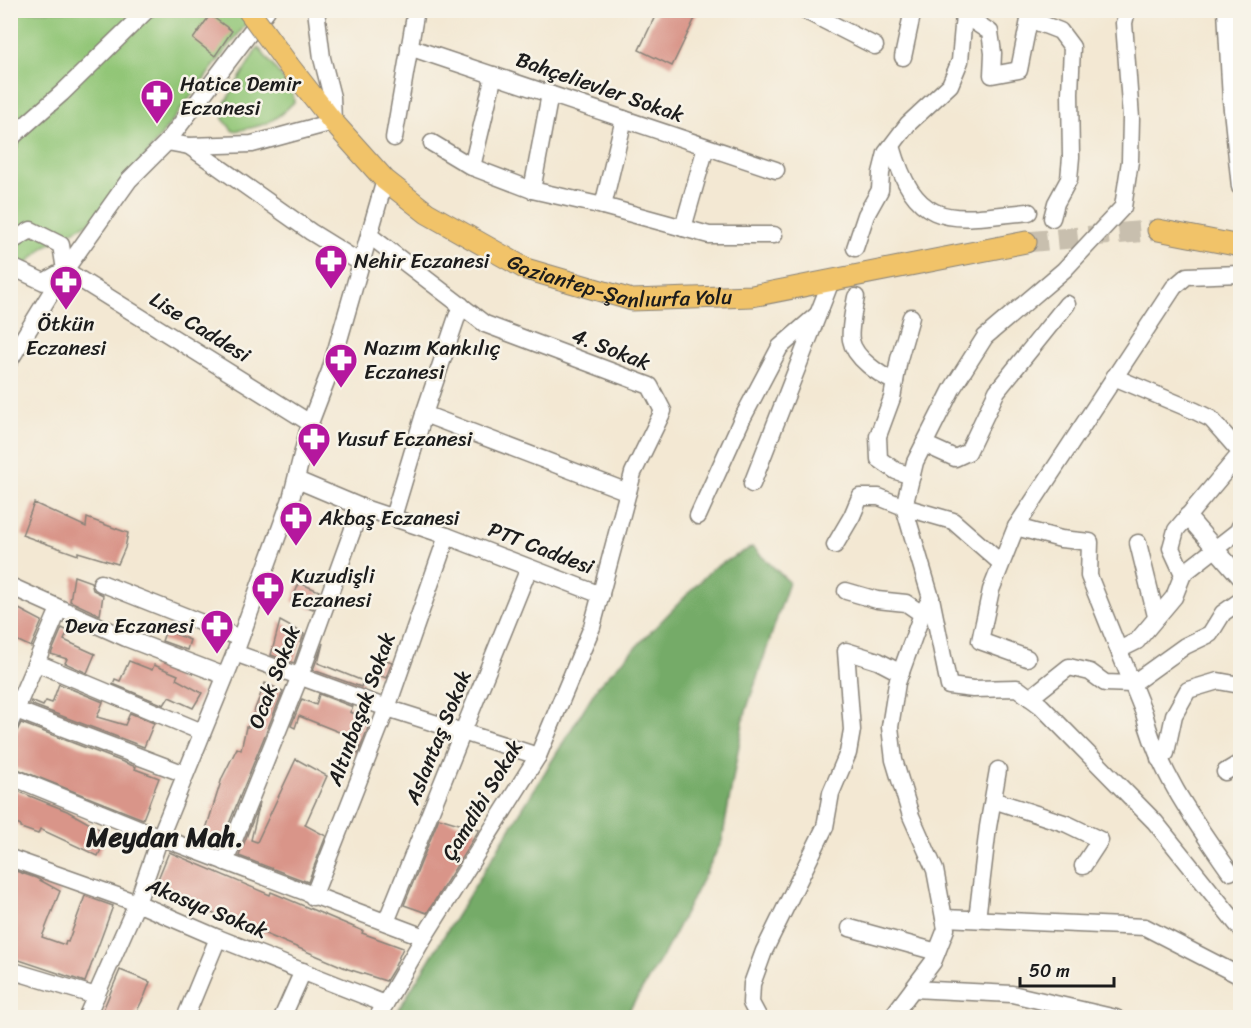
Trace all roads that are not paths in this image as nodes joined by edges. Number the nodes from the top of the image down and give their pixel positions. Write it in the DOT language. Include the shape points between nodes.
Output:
graph roads {
  1 [pos="147,10"];
  2 [pos="248,10"];
  3 [pos="267,10"];
  4 [pos="315,10"];
  5 [pos="416,10"];
  6 [pos="804,10"];
  7 [pos="913,10"];
  8 [pos="1127,10"];
  9 [pos="1226,10"];
  10 [pos="961,13"];
  11 [pos="820,15"];
  12 [pos="1030,15"];
  13 [pos="875,46"];
  14 [pos="410,47"];
  15 [pos="903,57"];
  16 [pos="494,75"];
  17 [pos="550,94"];
  18 [pos="624,119"];
  19 [pos="333,122"];
  20 [pos="394,138"];
  21 [pos="167,142"];
  22 [pos="10,143"];
  23 [pos="432,143"];
  24 [pos="189,146"];
  25 [pos="892,146"];
  26 [pos="706,147"];
  27 [pos="472,167"];
  28 [pos="776,170"];
  29 [pos="386,180"];
  30 [pos="1240,187"];
  31 [pos="532,190"];
  32 [pos="603,206"];
  33 [pos="1029,213"];
  34 [pos="1052,218"];
  35 [pos="683,228"];
  36 [pos="1158,230"];
  37 [pos="369,235"];
  38 [pos="774,235"];
  39 [pos="10,242"];
  40 [pos="1026,242"];
  41 [pos="1240,246"];
  42 [pos="855,248"];
  43 [pos="361,263"];
  44 [pos="11,266"];
  45 [pos="65,270"];
  46 [pos="1240,274"];
  47 [pos="831,281"];
  48 [pos="855,297"];
  49 [pos="1067,304"];
  50 [pos="461,305"];
  51 [pos="817,315"];
  52 [pos="911,317"];
  53 [pos="10,360"];
  54 [pos="1114,377"];
  55 [pos="896,382"];
  56 [pos="424,414"];
  57 [pos="310,423"];
  58 [pos="924,444"];
  59 [pos="1240,453"];
  60 [pos="912,476"];
  61 [pos="297,480"];
  62 [pos="752,484"];
  63 [pos="628,492"];
  64 [pos="361,507"];
  65 [pos="904,507"];
  66 [pos="699,516"];
  67 [pos="1187,516"];
  68 [pos="393,517"];
  69 [pos="1240,526"];
  70 [pos="1016,527"];
  71 [pos="447,536"];
  72 [pos="1138,543"];
  73 [pos="835,545"];
  74 [pos="1216,549"];
  75 [pos="1001,563"];
  76 [pos="530,568"];
  77 [pos="1183,574"];
  78 [pos="1240,577"];
  79 [pos="101,583"];
  80 [pos="10,586"];
  81 [pos="846,591"];
  82 [pos="601,595"];
  83 [pos="931,598"];
  84 [pos="1240,601"];
  85 [pos="59,609"];
  86 [pos="922,614"];
  87 [pos="1156,616"];
  88 [pos="237,645"];
  89 [pos="1119,650"];
  90 [pos="1027,658"];
  91 [pos="37,663"];
  92 [pos="901,672"];
  93 [pos="225,676"];
  94 [pos="300,676"];
  95 [pos="1132,684"];
  96 [pos="1240,685"];
  97 [pos="1030,698"];
  98 [pos="387,708"];
  99 [pos="13,716"];
  100 [pos="465,731"];
  101 [pos="202,732"];
  102 [pos="538,756"];
  103 [pos="1160,759"];
  104 [pos="1240,763"];
  105 [pos="999,770"];
  106 [pos="1225,772"];
  107 [pos="185,774"];
  108 [pos="10,776"];
  109 [pos="993,800"];
  110 [pos="160,837"];
  111 [pos="10,858"];
  112 [pos="225,862"];
  113 [pos="1083,866"];
  114 [pos="1230,872"];
  115 [pos="313,897"];
  116 [pos="137,903"];
  117 [pos="944,918"];
  118 [pos="977,919"];
  119 [pos="386,922"];
  120 [pos="850,928"];
  121 [pos="1240,928"];
  122 [pos="218,938"];
  123 [pos="424,938"];
  124 [pos="937,952"];
  125 [pos="10,970"];
  126 [pos="303,971"];
  127 [pos="1240,976"];
  128 [pos="913,989"];
  129 [pos="96,996"];
  130 [pos="381,1011"];
  131 [pos="86,1017"];
  132 [pos="185,1017"];
  133 [pos="282,1017"];
  134 [pos="759,1017"];
  135 [pos="891,1017"];
  136 [pos="1116,1017"];
  1 -- 22 [label="street"];
  2 -- 19 [label="main road, Gaziantep-Şanlıurfa Yolu, bridge"];
  3 -- 21 [label="street"];
  4 -- 19 [label="street"];
  5 -- 14 [label="street"];
  6 -- 11 [label="street"];
  7 -- 15 [label="street"];
  8 -- 58 [label="street" via="1124,23 1131,118 1123,207 1064,270 986,337 952,389"];
  9 -- 30 [label="street"];
  10 -- 12 [label="street" via="990,32 992,75 1018,70"];
  10 -- 25 [label="street" via="960,61 950,85 908,124"];
  11 -- 13 [label="street"];
  12 -- 34 [label="street" via="1060,31 1072,47 1069,179"];
  14 -- 16 [label="street, Bahçelievler Sokak"];
  14 -- 20 [label="street"];
  16 -- 17 [label="street, Bahçelievler Sokak"];
  16 -- 27 [label="street"];
  17 -- 18 [label="street, Bahçelievler Sokak"];
  17 -- 31 [label="street"];
  18 -- 26 [label="street, Bahçelievler Sokak"];
  18 -- 32 [label="street"];
  19 -- 24 [label="street" via="252,144"];
  19 -- 29 [label="main road, Gaziantep-Şanlıurfa Yolu"];
  21 -- 24 [label="street"];
  21 -- 45 [label="street" via="129,180"];
  23 -- 27 [label="street"];
  24 -- 43 [label="street"];
  25 -- 33 [label="street" via="908,188 927,209 943,217"];
  25 -- 42 [label="street" via="886,153 880,190"];
  26 -- 28 [label="street, Bahçelievler Sokak"];
  26 -- 35 [label="street"];
  27 -- 31 [label="street"];
  29 -- 37 [label="street"];
  29 -- 47 [label="main road, Gaziantep-Şanlıurfa Yolu" via="427,213 526,269 632,300 752,296"];
  31 -- 32 [label="street"];
  32 -- 35 [label="street"];
  35 -- 38 [label="street" via="709,235"];
  36 -- 41 [label="main road"];
  37 -- 43 [label="street"];
  37 -- 50 [label="street, 4. Sokak"];
  39 -- 45 [label="street" via="31,230 61,245"];
  40 -- 47 [label="main road, Gaziantep-Şanlıurfa Yolu"];
  43 -- 57 [label="street" via="330,371"];
  44 -- 45 [label="street" via="44,282"];
  45 -- 53 [label="street"];
  45 -- 57 [label="street, Lise Caddesi"];
  46 -- 54 [label="street" via="1187,276 1174,287"];
  47 -- 51 [label="street"];
  48 -- 55 [label="street" via="851,340 861,358 881,376"];
  49 -- 58 [label="street" via="997,390 968,452 954,458"];
  50 -- 56 [label="street"];
  50 -- 63 [label="street, 4. Sokak" via="485,324 650,386 663,411"];
  51 -- 62 [label="street"];
  51 -- 66 [label="street" via="780,347 742,419"];
  52 -- 55 [label="street"];
  54 -- 59 [label="street" via="1211,419"];
  54 -- 70 [label="street"];
  55 -- 60 [label="street" via="878,436 879,459"];
  56 -- 63 [label="street"];
  56 -- 68 [label="street"];
  57 -- 61 [label="street"];
  58 -- 60 [label="street"];
  59 -- 67 [label="street"];
  60 -- 65 [label="street"];
  61 -- 64 [label="street, PTT Caddesi"];
  61 -- 88 [label="street"];
  63 -- 82 [label="street, 4. Sokak"];
  64 -- 68 [label="street, PTT Caddesi"];
  64 -- 94 [label="street, Ocak Sokak"];
  65 -- 73 [label="street" via="879,497 860,497"];
  65 -- 75 [label="street" via="953,521"];
  65 -- 83 [label="street"];
  67 -- 74 [label="street"];
  67 -- 77 [label="street" via="1176,530 1171,548"];
  68 -- 71 [label="street, PTT Caddesi"];
  69 -- 74 [label="street"];
  70 -- 75 [label="street"];
  70 -- 89 [label="street" via="1090,542 1089,576"];
  71 -- 76 [label="street, PTT Caddesi"];
  71 -- 98 [label="street, Altınbaşak Sokak"];
  72 -- 87 [label="street"];
  74 -- 77 [label="street"];
  74 -- 78 [label="street"];
  75 -- 90 [label="street" via="980,641"];
  76 -- 82 [label="street, PTT Caddesi"];
  76 -- 100 [label="street, Aslantaş Sokak"];
  77 -- 87 [label="street" via="1174,597"];
  79 -- 88 [label="street"];
  80 -- 85 [label="street"];
  81 -- 86 [label="street" via="906,603"];
  82 -- 102 [label="street, Çamdibi Sokak" via="592,627"];
  83 -- 86 [label="street"];
  83 -- 97 [label="street" via="949,686 1017,688"];
  84 -- 95 [label="street" via="1223,613 1210,634 1185,646"];
  85 -- 91 [label="street"];
  85 -- 93 [label="street"];
  86 -- 92 [label="street"];
  87 -- 89 [label="street" via="1137,642"];
  88 -- 93 [label="street"];
  88 -- 94 [label="street"];
  89 -- 95 [label="street"];
  91 -- 99 [label="street"];
  91 -- 101 [label="street"];
  92 -- 117 [label="street" via="890,727 894,760 911,816 935,870"];
  92 -- 134 [label="street" via="846,651 852,730 848,753 831,793 825,827 764,951 752,984 751,1003"];
  93 -- 101 [label="street"];
  94 -- 98 [label="street"];
  94 -- 112 [label="street, Ocak Sokak"];
  95 -- 97 [label="street" via="1105,683 1090,672 1069,668"];
  95 -- 103 [label="street"];
  96 -- 103 [label="street" via="1218,681 1188,690 1174,715 1166,753"];
  97 -- 121 [label="street" via="1155,822"];
  98 -- 100 [label="street"];
  98 -- 115 [label="street, Altınbaşak Sokak"];
  99 -- 107 [label="street"];
  100 -- 102 [label="street"];
  100 -- 119 [label="street, Aslantaş Sokak"];
  101 -- 107 [label="street"];
  102 -- 123 [label="street, Çamdibi Sokak"];
  103 -- 114 [label="street" via="1200,830"];
  104 -- 106 [label="street"];
  105 -- 109 [label="street"];
  107 -- 110 [label="street"];
  108 -- 110 [label="street"];
  109 -- 113 [label="street" via="1067,824 1100,840"];
  109 -- 118 [label="street"];
  110 -- 112 [label="street"];
  110 -- 116 [label="street"];
  111 -- 116 [label="street, Akasya Sokak"];
  112 -- 115 [label="street"];
  115 -- 119 [label="street"];
  116 -- 122 [label="street, Akasya Sokak"];
  116 -- 129 [label="street"];
  117 -- 118 [label="street"];
  117 -- 124 [label="street" via="946,929"];
  118 -- 127 [label="street" via="1145,927"];
  119 -- 123 [label="street"];
  120 -- 124 [label="street"];
  122 -- 126 [label="street, Akasya Sokak"];
  122 -- 132 [label="street"];
  123 -- 130 [label="street, Çamdibi Sokak"];
  124 -- 128 [label="street"];
  125 -- 129 [label="street"];
  126 -- 130 [label="street, Akasya Sokak"];
  126 -- 133 [label="street"];
  128 -- 135 [label="street"];
  128 -- 136 [label="street" via="1012,994"];
  129 -- 131 [label="street"];
}
